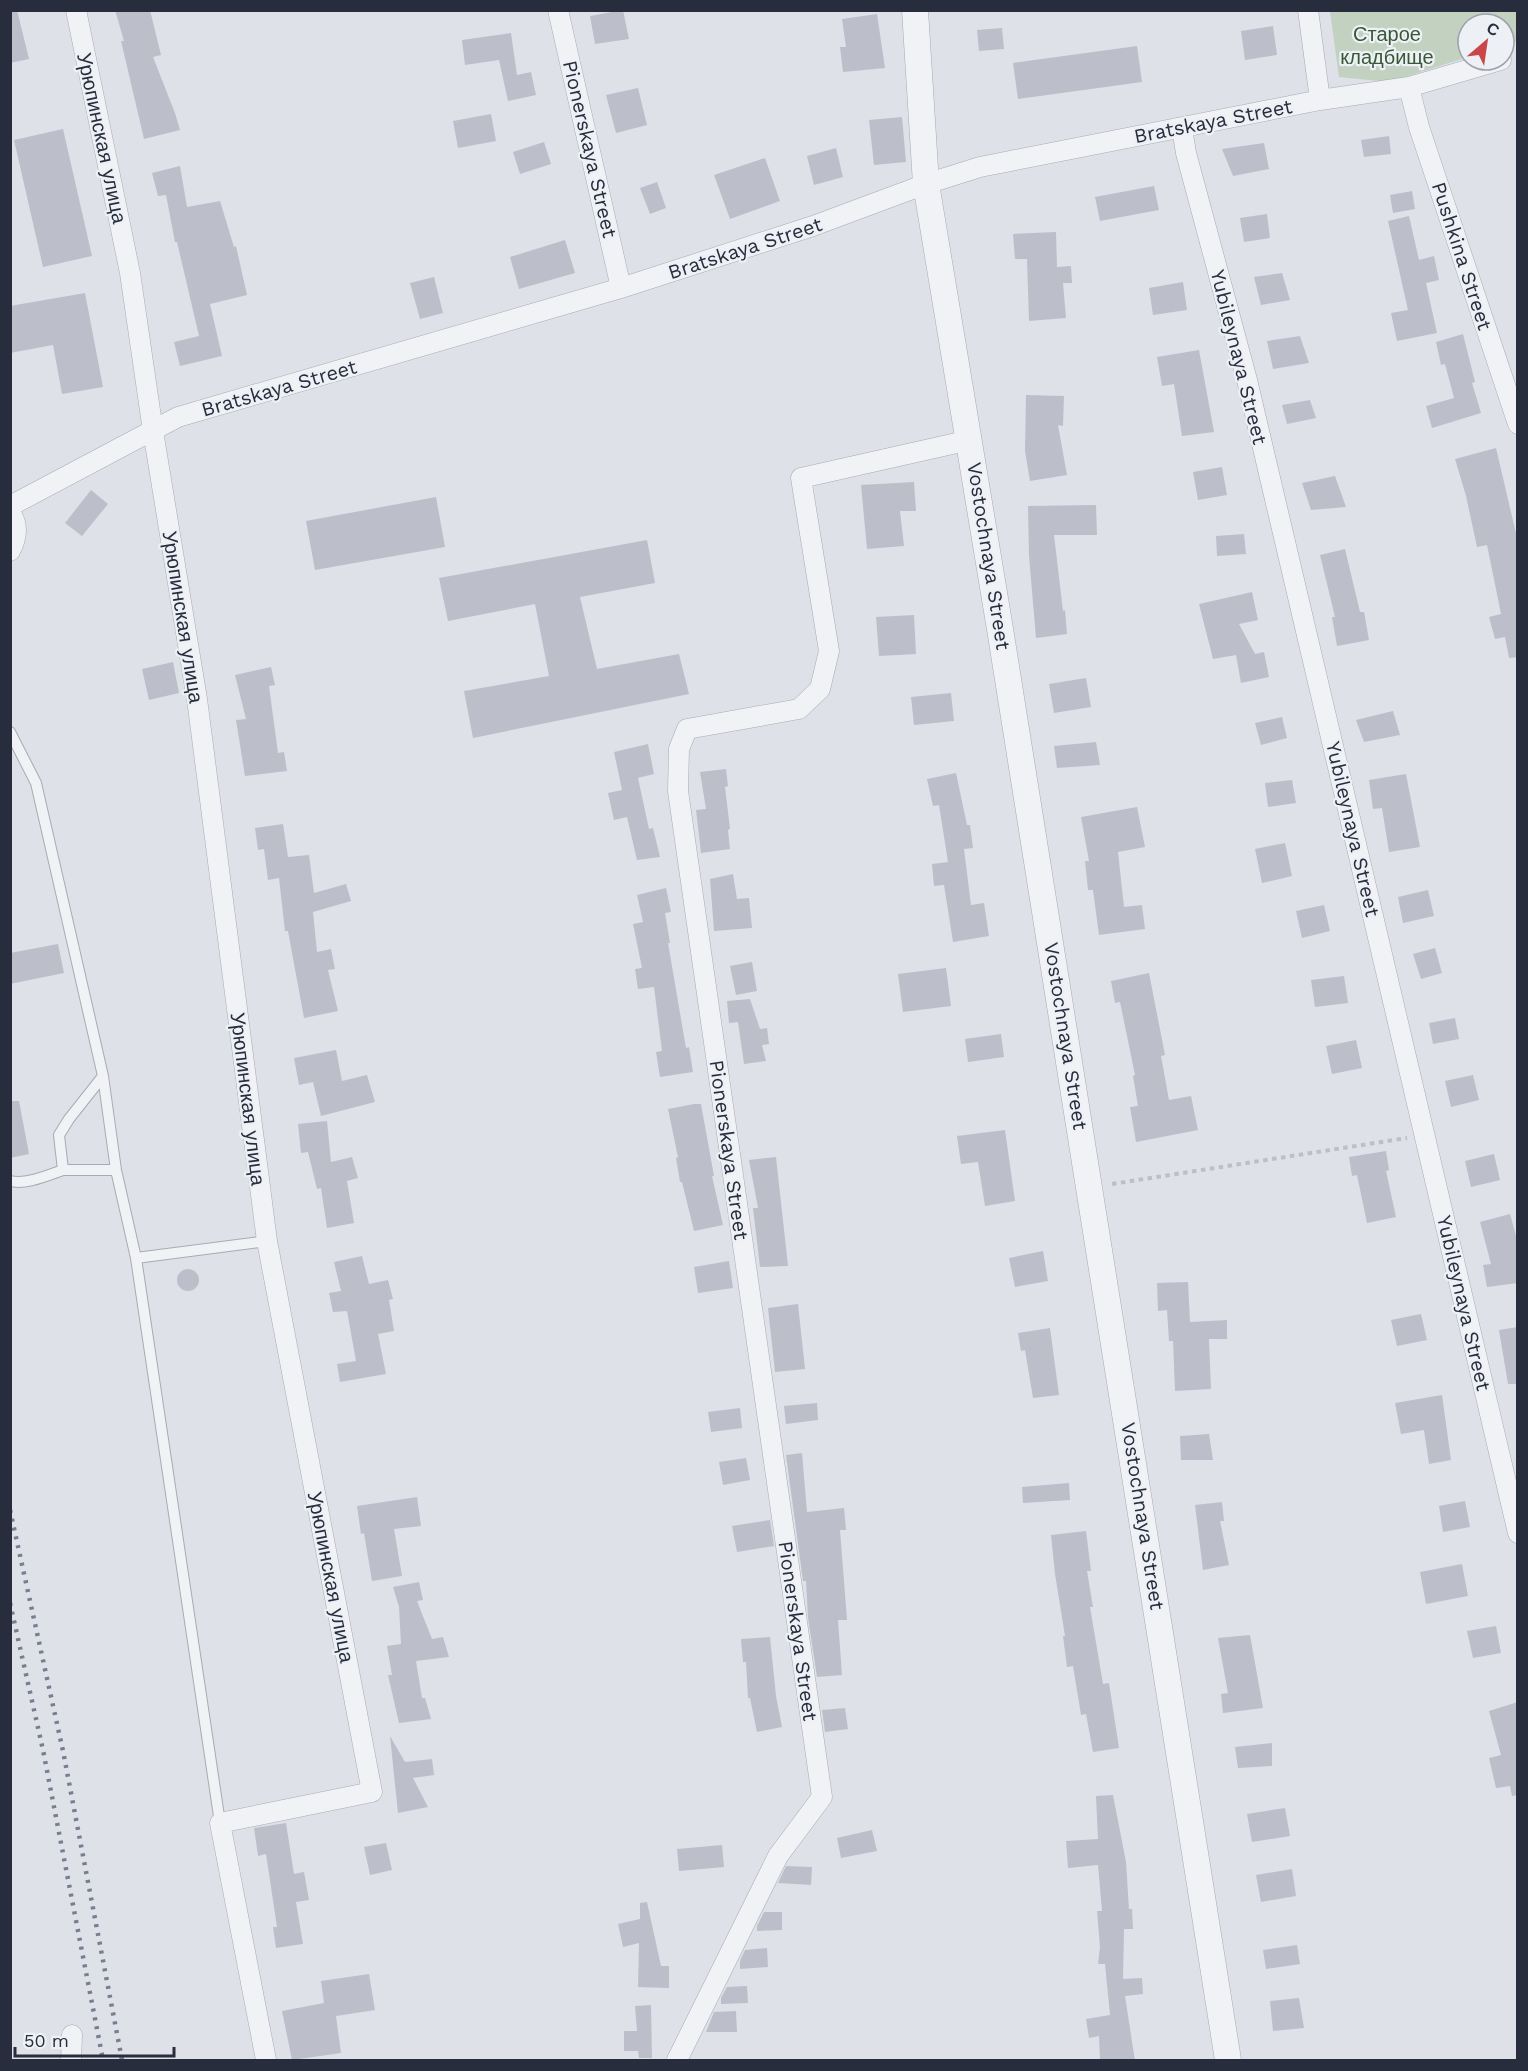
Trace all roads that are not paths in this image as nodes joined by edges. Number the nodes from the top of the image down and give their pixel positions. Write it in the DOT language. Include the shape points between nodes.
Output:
graph roads {
  1 [pos="76,10"];
  2 [pos="558,10"];
  3 [pos="915,10"];
  4 [pos="1308,10"];
  5 [pos="1461,72"];
  6 [pos="1409,87"];
  7 [pos="1320,100"];
  8 [pos="1182,128"];
  9 [pos="926,184"];
  10 [pos="621,288"];
  11 [pos="1518,424"];
  12 [pos="153,430"];
  13 [pos="970,440"];
  14 [pos="10,506"];
  15 [pos="10,512"];
  16 [pos="10,551"];
  17 [pos="10,732"];
  18 [pos="103,1076"];
  19 [pos="63,1170"];
  20 [pos="116,1170"];
  21 [pos="10,1181"];
  22 [pos="267,1241"];
  23 [pos="136,1258"];
  24 [pos="1518,1533"];
  25 [pos="220,1823"];
  26 [pos="72,2035"];
  27 [pos="71,2061"];
  28 [pos="266,2061"];
  29 [pos="677,2061"];
  30 [pos="1228,2061"];
  1 -- 12 [label="street, Урюпинская улица" via="130,273"];
  2 -- 10 [label="street, Pionerskaya Street"];
  3 -- 9 [label="street, Vostochnaya Street"];
  4 -- 7 [label="street"];
  5 -- 6 [label="street, Bratskaya Street"];
  6 -- 7 [label="street, Bratskaya Street"];
  6 -- 11 [label="street, Pushkina Street"];
  7 -- 8 [label="street, Bratskaya Street"];
  8 -- 9 [label="street, Bratskaya Street" via="980,166"];
  8 -- 24 [label="street, Yubileynaya Street" via="1247,380"];
  9 -- 10 [label="street, Bratskaya Street" via="813,226"];
  9 -- 13 [label="street, Vostochnaya Street"];
  10 -- 12 [label="street, Bratskaya Street" via="178,417"];
  12 -- 14 [label="street, Bratskaya Street"];
  12 -- 22 [label="street, Урюпинская улица" via="197,699"];
  13 -- 29 [label="street, Pionerskaya Street" via="801,478 829,651 820,689 799,709 687,729 679,749 678,791 822,1797 778,1856"];
  13 -- 30 [label="street, Vostochnaya Street"];
  15 -- 16 [label="street" via="17,529"];
  17 -- 18 [label="lane" via="36,783"];
  18 -- 19 [label="lane" via="59,1136"];
  18 -- 20 [label="lane"];
  19 -- 20 [label="lane"];
  19 -- 21 [label="lane" via="32,1180"];
  20 -- 23 [label="lane"];
  22 -- 23 [label="lane"];
  22 -- 25 [label="street, Урюпинская улица" via="372,1792"];
  23 -- 25 [label="lane"];
  25 -- 28 [label="street"];
  26 -- 27 [label="street"];
}
